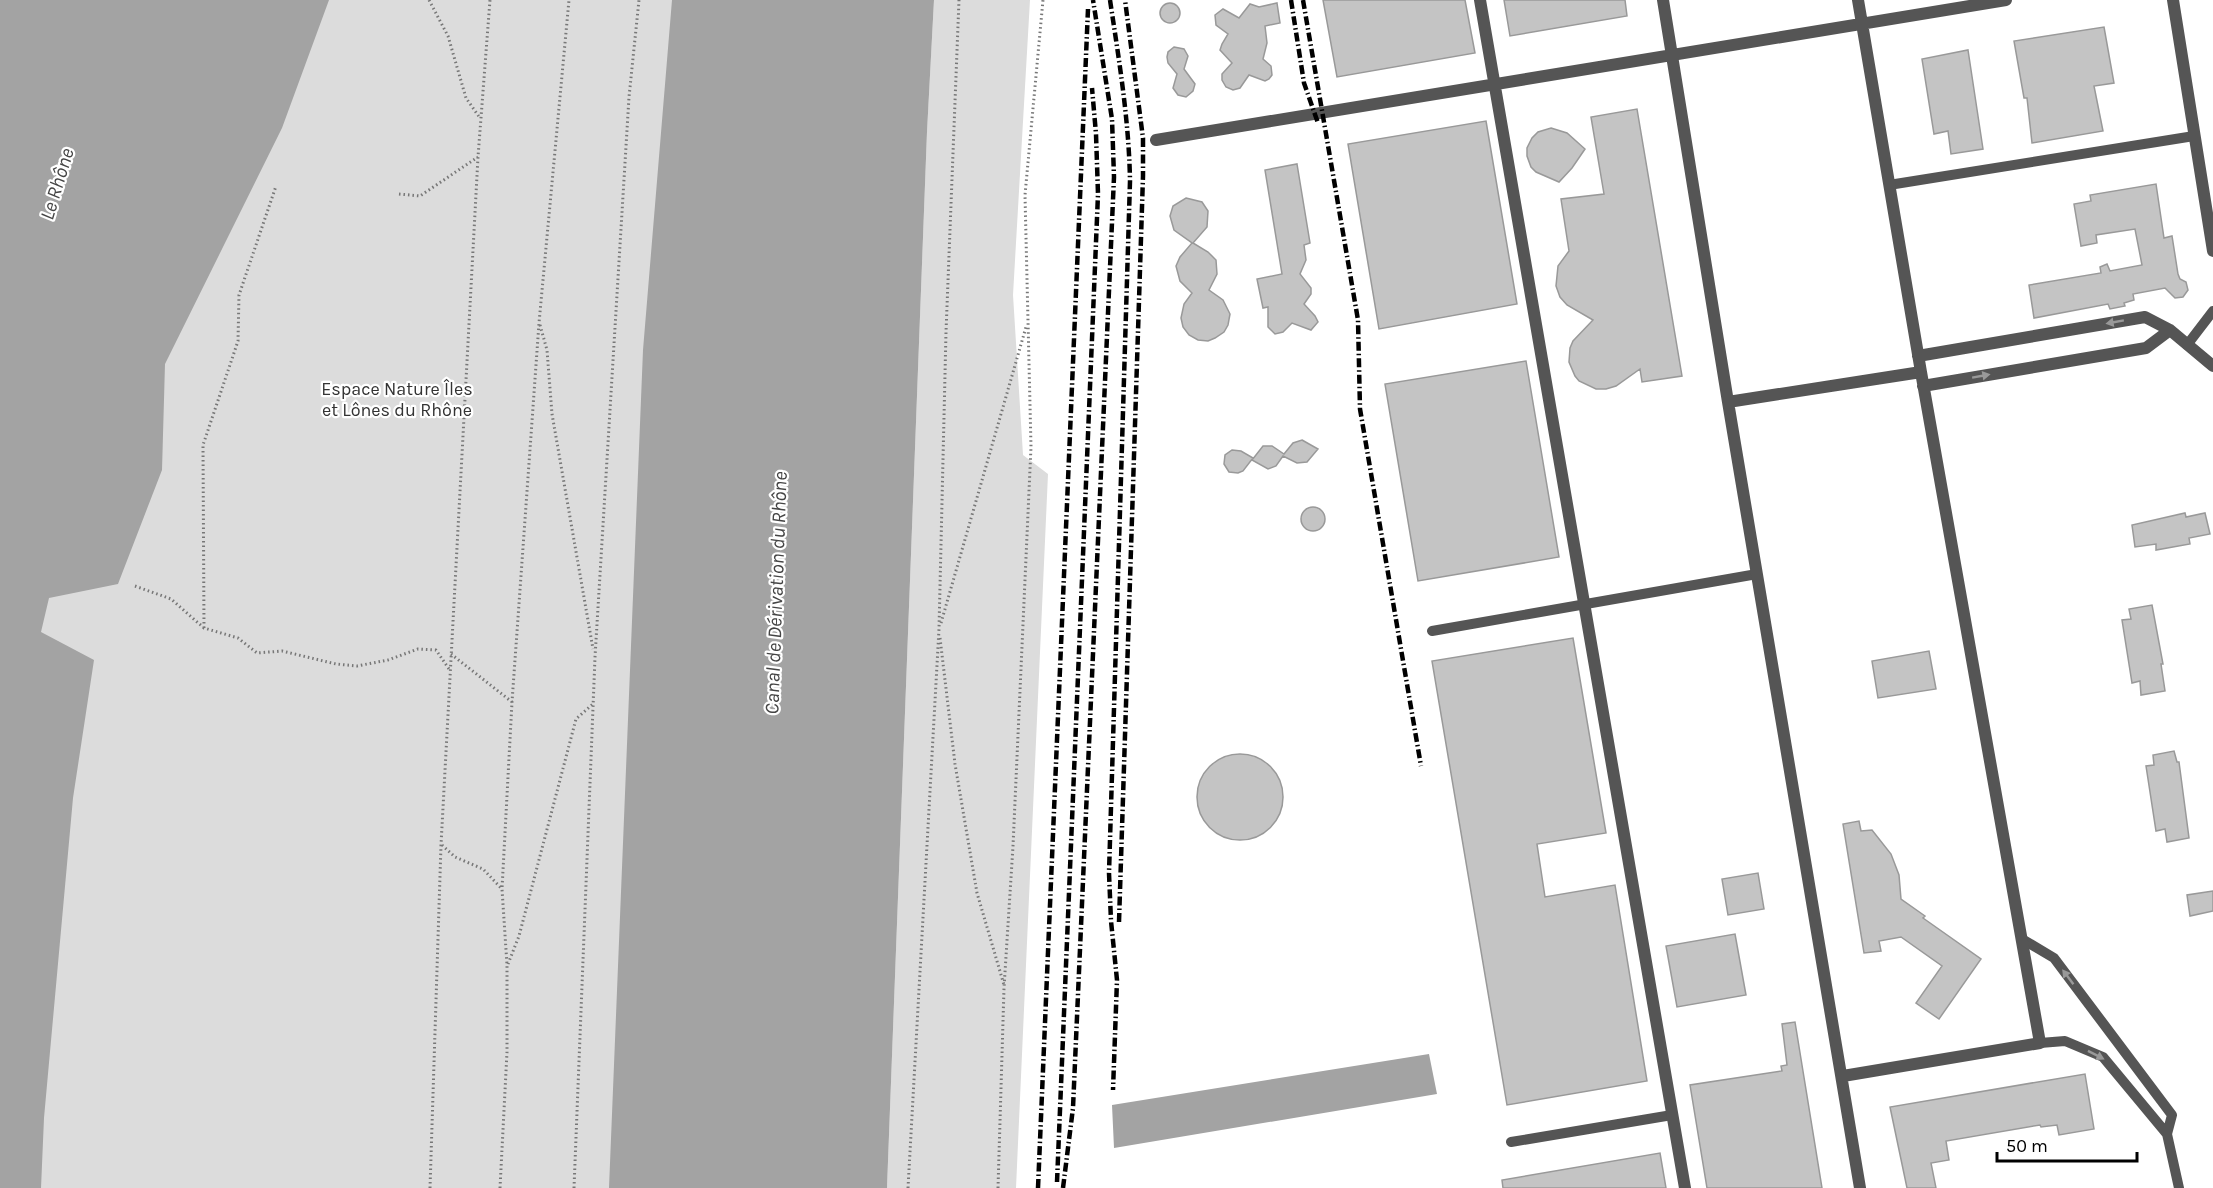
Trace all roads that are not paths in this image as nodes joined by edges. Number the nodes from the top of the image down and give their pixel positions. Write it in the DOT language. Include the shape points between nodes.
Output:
graph roads {
  1 [pos="1480,0"];
  2 [pos="1663,0"];
  3 [pos="1858,0"];
  4 [pos="2006,0"];
  5 [pos="2173,0"];
  6 [pos="1861,23"];
  7 [pos="1673,54"];
  8 [pos="1494,84"];
  9 [pos="2194,136"];
  10 [pos="1156,140"];
  11 [pos="1889,185"];
  12 [pos="2213,251"];
  13 [pos="2213,311"];
  14 [pos="2170,330"];
  15 [pos="2187,345"];
  16 [pos="1918,356"];
  17 [pos="2213,366"];
  18 [pos="1921,372"];
  19 [pos="1923,386"];
  20 [pos="1728,402"];
  21 [pos="1757,574"];
  22 [pos="1584,605"];
  23 [pos="1432,631"];
  24 [pos="2022,939"];
  25 [pos="2040,1043"];
  26 [pos="1843,1076"];
  27 [pos="1672,1115"];
  28 [pos="2167,1134"];
  29 [pos="1511,1142"];
  30 [pos="1685,1188"];
  31 [pos="1860,1188"];
  32 [pos="2179,1188"];
  1 -- 8 [label="street"];
  2 -- 7 [label="street"];
  3 -- 6 [label="street"];
  4 -- 6 [label="street"];
  5 -- 9 [label="street"];
  6 -- 7 [label="street"];
  6 -- 11 [label="street"];
  7 -- 8 [label="street"];
  7 -- 20 [label="street"];
  8 -- 10 [label="street"];
  8 -- 22 [label="street"];
  9 -- 11 [label="lane"];
  9 -- 12 [label="street"];
  11 -- 16 [label="street"];
  13 -- 15 [label="lane"];
  14 -- 15 [label="street"];
  14 -- 16 [label="street, one-way" via="2145,317"];
  19 -- 14 [label="street, one-way" via="2146,348"];
  15 -- 17 [label="street"];
  16 -- 18 [label="street"];
  18 -- 19 [label="street"];
  18 -- 20 [label="street"];
  19 -- 24 [label="street"];
  20 -- 21 [label="street"];
  21 -- 22 [label="lane"];
  21 -- 26 [label="street"];
  22 -- 23 [label="lane"];
  22 -- 27 [label="street"];
  24 -- 25 [label="street"];
  28 -- 24 [label="lane, one-way" via="2172,1115 2054,958"];
  25 -- 26 [label="street"];
  25 -- 28 [label="lane, one-way" via="2065,1041 2103,1057"];
  26 -- 31 [label="street"];
  27 -- 29 [label="lane"];
  27 -- 30 [label="street"];
  28 -- 32 [label="lane"];
}
